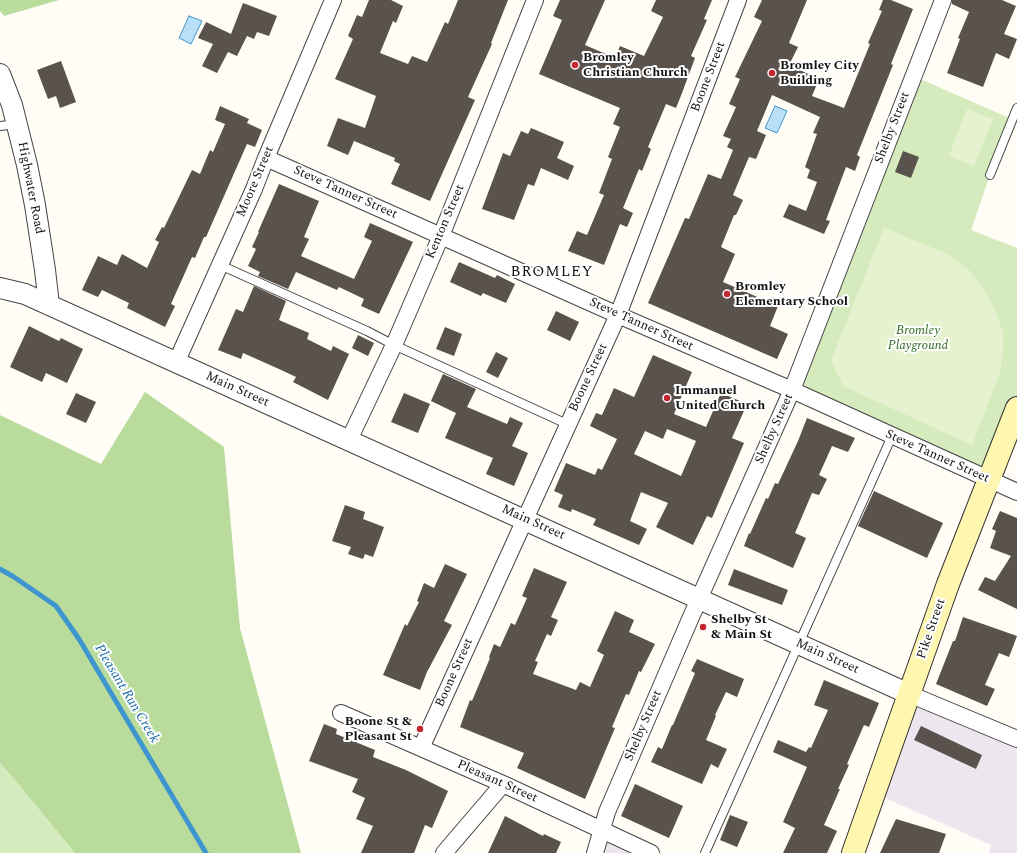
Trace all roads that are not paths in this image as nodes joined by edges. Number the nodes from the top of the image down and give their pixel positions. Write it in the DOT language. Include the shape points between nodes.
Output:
graph roads {
  1 [pos="333,0"];
  2 [pos="535,0"];
  3 [pos="738,0"];
  4 [pos="943,0"];
  5 [pos="0,74"];
  6 [pos="1017,108"];
  7 [pos="8,125"];
  8 [pos="266,158"];
  9 [pos="990,175"];
  10 [pos="441,236"];
  11 [pos="220,265"];
  12 [pos="0,288"];
  13 [pos="49,305"];
  14 [pos="618,315"];
  15 [pos="394,345"];
  16 [pos="176,363"];
  17 [pos="792,390"];
  18 [pos="1017,408"];
  19 [pos="568,424"];
  20 [pos="892,436"];
  21 [pos="349,440"];
  22 [pos="989,480"];
  23 [pos="1017,492"];
  24 [pos="525,519"];
  25 [pos="699,599"];
  26 [pos="798,644"];
  27 [pos="909,694"];
  28 [pos="342,713"];
  29 [pos="1017,739"];
  30 [pos="421,748"];
  31 [pos="503,784"];
  32 [pos="601,829"];
  33 [pos="444,853"];
  34 [pos="595,853"];
  35 [pos="651,853"];
  36 [pos="705,853"];
  37 [pos="853,853"];
  1 -- 8 [label="street, Moore Street"];
  2 -- 10 [label="street, Kenton Street"];
  3 -- 14 [label="street, Boone Street"];
  4 -- 17 [label="street, Shelby Street"];
  5 -- 7 [label="street, Highwater Road" via="7,90"];
  6 -- 9 [label="lane"];
  7 -- 13 [label="street, Highwater Road" via="35,206"];
  8 -- 10 [label="street, Steve Tanner Street"];
  8 -- 11 [label="street, Moore Street"];
  10 -- 14 [label="street, Steve Tanner Street"];
  10 -- 15 [label="street, Kenton Street"];
  11 -- 15 [label="lane"];
  11 -- 16 [label="street, Moore Street"];
  12 -- 13 [label="street, Main Street" via="25,294"];
  13 -- 16 [label="street, Main Street"];
  14 -- 17 [label="street, Steve Tanner Street"];
  14 -- 19 [label="street, Boone Street"];
  15 -- 19 [label="lane"];
  15 -- 21 [label="street, Kenton Street"];
  16 -- 21 [label="street, Main Street"];
  17 -- 20 [label="street, Steve Tanner Street"];
  17 -- 25 [label="street, Shelby Street"];
  18 -- 22 [label="main road, Pike Street"];
  19 -- 24 [label="street, Boone Street"];
  20 -- 22 [label="street, Steve Tanner Street"];
  20 -- 26 [label="lane"];
  21 -- 24 [label="street, Main Street"];
  22 -- 23 [label="street, Steve Tanner Street"];
  22 -- 27 [label="main road, Pike Street"];
  24 -- 25 [label="street, Main Street"];
  24 -- 30 [label="street, Boone Street"];
  25 -- 26 [label="street, Main Street"];
  25 -- 32 [label="street, Shelby Street"];
  26 -- 27 [label="street, Main Street"];
  26 -- 36 [label="lane"];
  27 -- 29 [label="street, Main Street"];
  27 -- 37 [label="main road, Pike Street"];
  28 -- 30 [label="street, Pleasant Street"];
  30 -- 31 [label="street, Pleasant Street"];
  31 -- 32 [label="street, Pleasant Street"];
  31 -- 33 [label="street"];
  32 -- 34 [label="street, Shelby Street"];
  32 -- 35 [label="street, Pleasant Street"];
}
